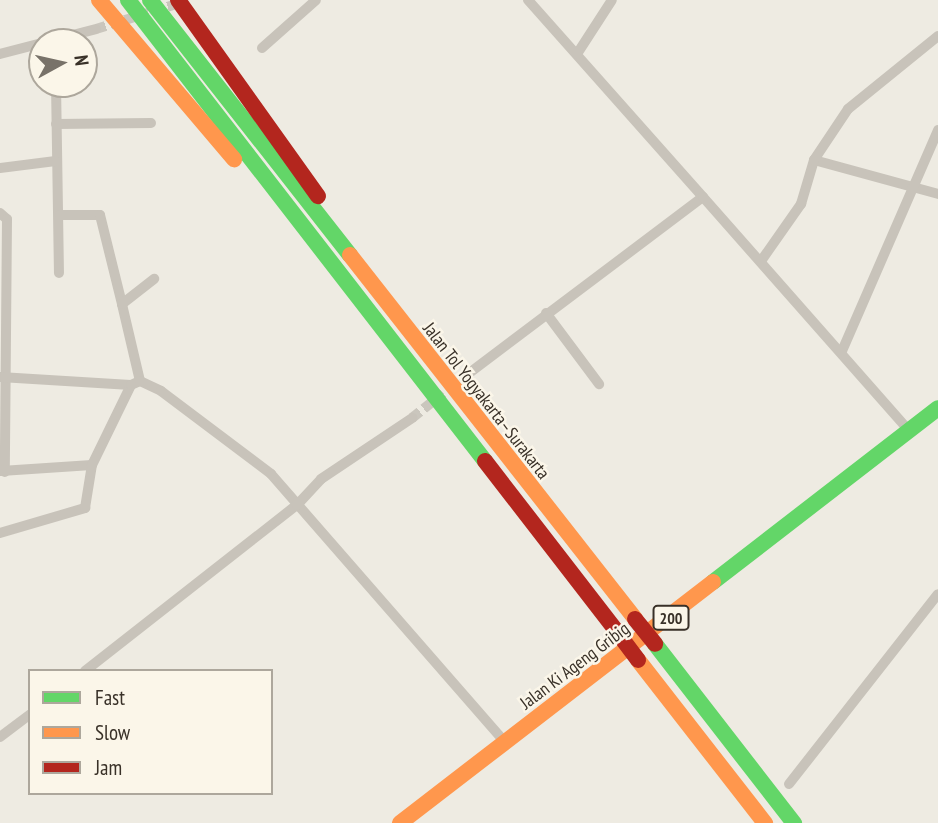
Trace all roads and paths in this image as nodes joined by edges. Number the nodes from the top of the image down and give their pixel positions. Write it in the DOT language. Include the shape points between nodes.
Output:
graph roads {
  1 [pos="99,0"];
  2 [pos="128,0"];
  3 [pos="150,0"];
  4 [pos="178,0"];
  5 [pos="316,0"];
  6 [pos="528,0"];
  7 [pos="612,0"];
  8 [pos="938,36"];
  9 [pos="28,46"];
  10 [pos="262,48"];
  11 [pos="0,54"];
  12 [pos="577,54"];
  13 [pos="56,98"];
  14 [pos="151,123"];
  15 [pos="56,124"];
  16 [pos="938,130"];
  17 [pos="814,160"];
  18 [pos="56,161"];
  19 [pos="0,168"];
  20 [pos="914,188"];
  21 [pos="938,194"];
  22 [pos="703,197"];
  23 [pos="0,213"];
  24 [pos="60,215"];
  25 [pos="761,261"];
  26 [pos="60,273"];
  27 [pos="154,279"];
  28 [pos="122,304"];
  29 [pos="546,313"];
  30 [pos="389,341"];
  31 [pos="842,351"];
  32 [pos="464,377"];
  33 [pos="4,378"];
  34 [pos="136,383"];
  35 [pos="599,384"];
  36 [pos="938,408"];
  37 [pos="412,418"];
  38 [pos="910,432"];
  39 [pos="492,442"];
  40 [pos="92,465"];
  41 [pos="2,472"];
  42 [pos="297,505"];
  43 [pos="0,533"];
  44 [pos="938,594"];
  45 [pos="88,669"];
  46 [pos="28,716"];
  47 [pos="0,737"];
  48 [pos="506,743"];
  49 [pos="789,785"];
  50 [pos="400,823"];
  51 [pos="765,823"];
  52 [pos="794,823"];
  1 -- 30 [label="main road"];
  2 -- 30 [label="main road"];
  3 -- 39 [label="main road, Jalan Tol Yogyakarta–Surakarta"];
  4 -- 39 [label="main road"];
  5 -- 10 [label="street"];
  6 -- 12 [label="street"];
  7 -- 12 [label="street"];
  8 -- 17 [label="street" via="848,109"];
  9 -- 11 [label="street"];
  12 -- 22 [label="street"];
  13 -- 15 [label="street"];
  14 -- 15 [label="street"];
  15 -- 18 [label="street"];
  16 -- 20 [label="street"];
  17 -- 20 [label="street"];
  17 -- 25 [label="street" via="801,204"];
  18 -- 19 [label="street"];
  18 -- 24 [label="street"];
  20 -- 21 [label="street"];
  20 -- 31 [label="street"];
  22 -- 25 [label="street"];
  22 -- 29 [label="street"];
  23 -- 33 [label="street" via="6,219"];
  24 -- 26 [label="street"];
  24 -- 28 [label="street" via="100,215"];
  25 -- 31 [label="street"];
  27 -- 28 [label="street"];
  28 -- 34 [label="street"];
  29 -- 32 [label="street"];
  29 -- 35 [label="street"];
  30 -- 51 [label="main road, bridge"];
  31 -- 38 [label="street"];
  33 -- 34 [label="street"];
  33 -- 41 [label="street"];
  34 -- 40 [label="street"];
  34 -- 42 [label="street" via="259,463"];
  36 -- 38 [label="main road, Jalan Ki Ageng Gribig / 200"];
  37 -- 42 [label="street" via="321,479"];
  38 -- 48 [label="main road, Jalan Ki Ageng Gribig / 200"];
  39 -- 52 [label="main road, Jalan Tol Yogyakarta–Surakarta, bridge"];
  40 -- 41 [label="street"];
  40 -- 43 [label="street" via="88,502 80,511"];
  42 -- 45 [label="street"];
  42 -- 48 [label="street"];
  44 -- 49 [label="street"];
  46 -- 47 [label="street"];
  48 -- 50 [label="main road, Jalan Ki Ageng Gribig / 200"];
}
